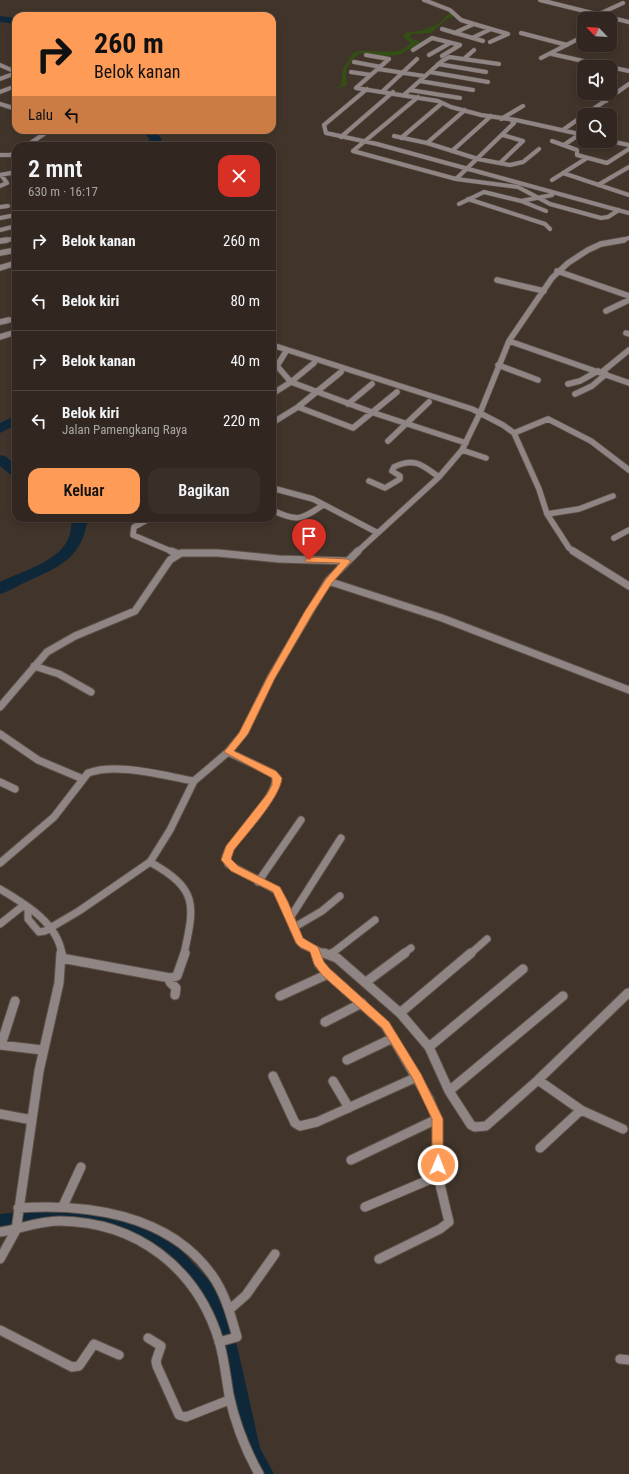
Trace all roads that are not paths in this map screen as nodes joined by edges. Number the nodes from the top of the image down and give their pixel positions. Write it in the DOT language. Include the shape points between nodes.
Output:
graph roads {
  1 [pos="424,0"];
  2 [pos="540,0"];
  3 [pos="623,3"];
  4 [pos="591,12"];
  5 [pos="603,12"];
  6 [pos="617,20"];
  7 [pos="629,22"];
  8 [pos="474,24"];
  9 [pos="442,29"];
  10 [pos="491,29"];
  11 [pos="454,33"];
  12 [pos="521,33"];
  13 [pos="472,38"];
  14 [pos="483,41"];
  15 [pos="576,41"];
  16 [pos="490,42"];
  17 [pos="450,43"];
  18 [pos="568,45"];
  19 [pos="412,50"];
  20 [pos="474,50"];
  21 [pos="552,54"];
  22 [pos="366,55"];
  23 [pos="430,55"];
  24 [pos="493,56"];
  25 [pos="465,58"];
  26 [pos="542,58"];
  27 [pos="417,59"];
  28 [pos="445,59"];
  29 [pos="579,60"];
  30 [pos="354,62"];
  31 [pos="486,62"];
  32 [pos="438,64"];
  33 [pos="499,64"];
  34 [pos="1,66"];
  35 [pos="380,68"];
  36 [pos="617,69"];
  37 [pos="12,70"];
  38 [pos="351,72"];
  39 [pos="401,72"];
  40 [pos="430,72"];
  41 [pos="486,72"];
  42 [pos="629,72"];
  43 [pos="12,74"];
  44 [pos="371,75"];
  45 [pos="424,76"];
  46 [pos="0,79"];
  47 [pos="420,80"];
  48 [pos="488,82"];
  49 [pos="629,84"];
  50 [pos="12,88"];
  51 [pos="367,90"];
  52 [pos="410,90"];
  53 [pos="473,90"];
  54 [pos="383,91"];
  55 [pos="0,92"];
  56 [pos="393,92"];
  57 [pos="617,92"];
  58 [pos="405,94"];
  59 [pos="418,97"];
  60 [pos="460,98"];
  61 [pos="606,100"];
  62 [pos="0,104"];
  63 [pos="443,104"];
  64 [pos="523,106"];
  65 [pos="12,108"];
  66 [pos="594,108"];
  67 [pos="465,110"];
  68 [pos="491,116"];
  69 [pos="503,118"];
  70 [pos="514,120"];
  71 [pos="577,120"];
  72 [pos="563,130"];
  73 [pos="378,131"];
  74 [pos="387,132"];
  75 [pos="577,133"];
  76 [pos="44,134"];
  77 [pos="503,135"];
  78 [pos="394,136"];
  79 [pos="341,137"];
  80 [pos="577,137"];
  81 [pos="401,138"];
  82 [pos="628,139"];
  83 [pos="552,141"];
  84 [pos="32,142"];
  85 [pos="365,142"];
  86 [pos="427,143"];
  87 [pos="617,143"];
  88 [pos="621,144"];
  89 [pos="564,145"];
  90 [pos="629,145"];
  91 [pos="629,149"];
  92 [pos="539,150"];
  93 [pos="452,151"];
  94 [pos="12,154"];
  95 [pos="0,155"];
  96 [pos="478,158"];
  97 [pos="587,158"];
  98 [pos="500,163"];
  99 [pos="629,167"];
  100 [pos="466,168"];
  101 [pos="12,173"];
  102 [pos="563,173"];
  103 [pos="1,175"];
  104 [pos="456,179"];
  105 [pos="552,180"];
  106 [pos="519,185"];
  107 [pos="598,185"];
  108 [pos="0,186"];
  109 [pos="553,193"];
  110 [pos="629,195"];
  111 [pos="539,198"];
  112 [pos="468,199"];
  113 [pos="521,201"];
  114 [pos="545,201"];
  115 [pos="459,204"];
  116 [pos="8,206"];
  117 [pos="0,207"];
  118 [pos="619,210"];
  119 [pos="546,211"];
  120 [pos="629,213"];
  121 [pos="12,216"];
  122 [pos="0,218"];
  123 [pos="12,227"];
  124 [pos="550,229"];
  125 [pos="0,230"];
  126 [pos="629,238"];
  127 [pos="12,239"];
  128 [pos="0,241"];
  129 [pos="12,251"];
  130 [pos="0,254"];
  131 [pos="8,264"];
  132 [pos="12,264"];
  133 [pos="0,268"];
  134 [pos="557,271"];
  135 [pos="497,280"];
  136 [pos="544,291"];
  137 [pos="628,294"];
  138 [pos="629,300"];
  139 [pos="606,311"];
  140 [pos="9,320"];
  141 [pos="0,322"];
  142 [pos="12,333"];
  143 [pos="0,337"];
  144 [pos="509,341"];
  145 [pos="276,346"];
  146 [pos="629,350"];
  147 [pos="284,353"];
  148 [pos="314,363"];
  149 [pos="498,366"];
  150 [pos="341,372"];
  151 [pos="602,372"];
  152 [pos="538,380"];
  153 [pos="291,382"];
  154 [pos="629,383"];
  155 [pos="372,384"];
  156 [pos="568,384"];
  157 [pos="276,391"];
  158 [pos="316,392"];
  159 [pos="397,392"];
  160 [pos="575,394"];
  161 [pos="429,402"];
  162 [pos="348,404"];
  163 [pos="298,407"];
  164 [pos="374,413"];
  165 [pos="480,413"];
  166 [pos="276,421"];
  167 [pos="409,423"];
  168 [pos="514,433"];
  169 [pos="388,441"];
  170 [pos="466,443"];
  171 [pos="462,450"];
  172 [pos="486,458"];
  173 [pos="629,470"];
  174 [pos="439,477"];
  175 [pos="369,481"];
  176 [pos="276,489"];
  177 [pos="614,496"];
  178 [pos="323,505"];
  179 [pos="276,512"];
  180 [pos="547,514"];
  181 [pos="143,522"];
  182 [pos="629,530"];
  183 [pos="378,533"];
  184 [pos="614,538"];
  185 [pos="179,554"];
  186 [pos="347,561"];
  187 [pos="328,581"];
  188 [pos="629,586"];
  189 [pos="34,666"];
  190 [pos="629,690"];
  191 [pos="91,692"];
  192 [pos="0,707"];
  193 [pos="0,734"];
  194 [pos="223,756"];
  195 [pos="82,779"];
  196 [pos="194,781"];
  197 [pos="0,782"];
  198 [pos="16,790"];
  199 [pos="301,820"];
  200 [pos="341,838"];
  201 [pos="150,862"];
  202 [pos="0,863"];
  203 [pos="258,882"];
  204 [pos="0,889"];
  205 [pos="340,896"];
  206 [pos="26,907"];
  207 [pos="290,918"];
  208 [pos="375,920"];
  209 [pos="0,924"];
  210 [pos="51,928"];
  211 [pos="293,928"];
  212 [pos="487,939"];
  213 [pos="412,948"];
  214 [pos="315,949"];
  215 [pos="330,955"];
  216 [pos="61,958"];
  217 [pos="522,969"];
  218 [pos="328,974"];
  219 [pos="170,978"];
  220 [pos="366,982"];
  221 [pos="628,993"];
  222 [pos="176,995"];
  223 [pos="280,996"];
  224 [pos="563,996"];
  225 [pos="15,1001"];
  226 [pos="362,1003"];
  227 [pos="400,1014"];
  228 [pos="325,1022"];
  229 [pos="393,1038"];
  230 [pos="1,1045"];
  231 [pos="429,1047"];
  232 [pos="42,1050"];
  233 [pos="347,1060"];
  234 [pos="273,1076"];
  235 [pos="417,1077"];
  236 [pos="333,1080"];
  237 [pos="538,1080"];
  238 [pos="450,1091"];
  239 [pos="349,1108"];
  240 [pos="581,1110"];
  241 [pos="0,1114"];
  242 [pos="437,1119"];
  243 [pos="32,1120"];
  244 [pos="623,1129"];
  245 [pos="540,1148"];
  246 [pos="351,1160"];
  247 [pos="81,1167"];
  248 [pos="438,1176"];
  249 [pos="64,1206"];
  250 [pos="365,1207"];
  251 [pos="17,1211"];
  252 [pos="16,1227"];
  253 [pos="0,1232"];
  254 [pos="275,1254"];
  255 [pos="0,1259"];
  256 [pos="380,1259"];
  257 [pos="229,1310"];
  258 [pos="0,1330"];
  259 [pos="148,1338"];
  260 [pos="225,1341"];
  261 [pos="119,1354"];
  262 [pos="229,1400"];
  263 [pos="259,1474"];
  1 -- 8 [label="street" via="450,10 461,20"];
  2 -- 4 [label="street"];
  3 -- 5 [label="street"];
  6 -- 7 [label="street"];
  8 -- 10 [label="street"];
  8 -- 11 [label="street"];
  9 -- 11 [label="street"];
  10 -- 13 [label="street"];
  10 -- 16 [label="street" via="510,33"];
  11 -- 13 [label="street"];
  12 -- 18 [label="street"];
  13 -- 14 [label="street"];
  15 -- 18 [label="street"];
  17 -- 19 [label="street" via="432,38"];
  17 -- 23 [label="street"];
  17 -- 28 [label="street" via="460,45 441,57"];
  18 -- 21 [label="street"];
  20 -- 25 [label="street"];
  21 -- 26 [label="street"];
  21 -- 29 [label="street"];
  22 -- 35 [label="street" via="389,59"];
  24 -- 31 [label="street"];
  25 -- 28 [label="street" via="451,56"];
  25 -- 31 [label="street"];
  27 -- 39 [label="street"];
  28 -- 32 [label="street"];
  30 -- 35 [label="street"];
  31 -- 33 [label="street"];
  32 -- 40 [label="street"];
  32 -- 41 [label="street"];
  34 -- 37 [label="street"];
  35 -- 39 [label="street"];
  35 -- 44 [label="street"];
  36 -- 42 [label="street"];
  38 -- 44 [label="street"];
  39 -- 45 [label="street"];
  39 -- 54 [label="street"];
  40 -- 45 [label="street"];
  40 -- 48 [label="street"];
  43 -- 46 [label="street"];
  44 -- 51 [label="street" via="356,88"];
  45 -- 47 [label="street"];
  47 -- 52 [label="street"];
  47 -- 53 [label="street"];
  49 -- 57 [label="street"];
  50 -- 55 [label="street"];
  51 -- 54 [label="street"];
  51 -- 79 [label="street" via="324,125 326,133"];
  52 -- 58 [label="street"];
  52 -- 60 [label="street"];
  54 -- 56 [label="street"];
  56 -- 58 [label="street"];
  56 -- 79 [label="street"];
  58 -- 59 [label="street"];
  59 -- 63 [label="street"];
  59 -- 73 [label="street"];
  61 -- 66 [label="street"];
  62 -- 65 [label="street"];
  63 -- 67 [label="street"];
  63 -- 69 [label="street"];
  63 -- 81 [label="street"];
  64 -- 69 [label="street"];
  67 -- 68 [label="street"];
  67 -- 86 [label="street"];
  68 -- 69 [label="street"];
  68 -- 93 [label="street"];
  69 -- 70 [label="street"];
  70 -- 72 [label="street"];
  70 -- 77 [label="street"];
  71 -- 72 [label="street"];
  72 -- 75 [label="street"];
  73 -- 74 [label="street"];
  73 -- 85 [label="street"];
  76 -- 84 [label="street"];
  77 -- 96 [label="street"];
  77 -- 98 [label="street" via="523,141"];
  78 -- 81 [label="street"];
  79 -- 85 [label="street"];
  80 -- 89 [label="street"];
  81 -- 86 [label="street"];
  82 -- 88 [label="street"];
  83 -- 89 [label="street"];
  85 -- 100 [label="street"];
  85 -- 104 [label="street" via="353,151"];
  86 -- 93 [label="street"];
  87 -- 88 [label="street"];
  88 -- 90 [label="street"];
  89 -- 97 [label="street" via="577,150 577,155"];
  91 -- 97 [label="street" via="607,163"];
  92 -- 98 [label="street" via="518,164"];
  93 -- 96 [label="street"];
  94 -- 95 [label="street"];
  96 -- 98 [label="street"];
  96 -- 100 [label="street"];
  97 -- 102 [label="street"];
  99 -- 107 [label="street"];
  100 -- 104 [label="street"];
  100 -- 106 [label="street"];
  101 -- 103 [label="street"];
  102 -- 105 [label="street"];
  102 -- 107 [label="street"];
  103 -- 108 [label="street" via="7,183"];
  104 -- 106 [label="street"];
  106 -- 109 [label="street"];
  106 -- 111 [label="street"];
  107 -- 110 [label="street"];
  109 -- 111 [label="street"];
  109 -- 114 [label="street"];
  109 -- 118 [label="street"];
  111 -- 113 [label="street"];
  111 -- 114 [label="street"];
  112 -- 113 [label="street" via="484,192"];
  112 -- 115 [label="street"];
  112 -- 124 [label="street" via="545,224"];
  113 -- 119 [label="street"];
  114 -- 118 [label="street" via="601,218 608,218"];
  116 -- 117 [label="street"];
  118 -- 120 [label="street"];
  121 -- 122 [label="street"];
  123 -- 125 [label="street"];
  126 -- 134 [label="street" via="600,245"];
  127 -- 128 [label="street"];
  129 -- 130 [label="street"];
  130 -- 131 [label="street"];
  131 -- 132 [label="street"];
  131 -- 133 [label="street" via="9,266"];
  134 -- 136 [label="street"];
  134 -- 137 [label="street"];
  135 -- 136 [label="street"];
  136 -- 144 [label="street"];
  138 -- 139 [label="street"];
  140 -- 141 [label="street"];
  142 -- 143 [label="street"];
  144 -- 149 [label="street"];
  144 -- 151 [label="street"];
  145 -- 165 [label="street"];
  146 -- 151 [label="street"];
  147 -- 153 [label="street" via="277,366"];
  148 -- 153 [label="street"];
  149 -- 152 [label="street"];
  149 -- 165 [label="street"];
  150 -- 158 [label="street"];
  151 -- 154 [label="street"];
  151 -- 156 [label="street"];
  151 -- 160 [label="street" via="592,386"];
  153 -- 157 [label="street"];
  153 -- 158 [label="street"];
  155 -- 162 [label="street"];
  158 -- 162 [label="street"];
  158 -- 163 [label="street"];
  159 -- 164 [label="street"];
  161 -- 167 [label="street"];
  162 -- 164 [label="street"];
  163 -- 164 [label="street" via="352,428"];
  163 -- 166 [label="street"];
  164 -- 167 [label="street"];
  165 -- 168 [label="street"];
  165 -- 170 [label="street"];
  167 -- 169 [label="street"];
  167 -- 170 [label="street"];
  168 -- 173 [label="street" via="548,419 614,456"];
  168 -- 180 [label="street" via="539,488"];
  170 -- 171 [label="street"];
  171 -- 172 [label="street"];
  171 -- 174 [label="street"];
  174 -- 175 [label="street" via="409,461 394,467 392,471 400,476 400,479 385,488"];
  174 -- 183 [label="street"];
  176 -- 178 [label="street" via="310,498"];
  177 -- 180 [label="street" via="579,508"];
  178 -- 179 [label="street" via="299,520"];
  178 -- 183 [label="street"];
  180 -- 188 [label="street" via="573,551"];
  181 -- 185 [label="street" via="134,527 133,535"];
  182 -- 184 [label="street"];
  183 -- 186 [label="street"];
  185 -- 186 [label="street" via="218,553 279,559"];
  185 -- 189 [label="street" via="170,560 132,614 66,639 47,652"];
  186 -- 187 [label="street"];
  187 -- 190 [label="street" via="453,621"];
  187 -- 194 [label="street" via="271,678 243,734"];
  189 -- 191 [label="street" via="59,674"];
  189 -- 192 [label="street"];
  193 -- 195 [label="street" via="38,760"];
  194 -- 196 [label="street"];
  194 -- 203 [label="street" via="272,773 277,778 270,796 226,856 228,864 234,869"];
  195 -- 196 [label="street" via="93,769 107,769"];
  195 -- 202 [label="street" via="54,817"];
  196 -- 201 [label="street" via="170,830"];
  197 -- 198 [label="street"];
  199 -- 203 [label="street"];
  200 -- 207 [label="street"];
  201 -- 210 [label="street"];
  201 -- 219 [label="street" via="177,878 186,889 193,907 193,922 180,972"];
  203 -- 207 [label="street" via="279,892"];
  204 -- 206 [label="street"];
  205 -- 211 [label="street" via="322,911"];
  206 -- 209 [label="street"];
  206 -- 210 [label="street"];
  207 -- 211 [label="street"];
  208 -- 215 [label="street"];
  210 -- 216 [label="street" via="59,943"];
  211 -- 214 [label="street" via="303,945"];
  212 -- 227 [label="street"];
  213 -- 220 [label="street"];
  214 -- 215 [label="street"];
  214 -- 218 [label="street" via="319,964"];
  215 -- 220 [label="street"];
  216 -- 219 [label="street"];
  216 -- 232 [label="street" via="55,998"];
  217 -- 231 [label="street"];
  218 -- 223 [label="street"];
  218 -- 226 [label="street"];
  219 -- 222 [label="street" via="170,982 176,988"];
  220 -- 227 [label="street"];
  221 -- 237 [label="street"];
  224 -- 238 [label="street"];
  225 -- 230 [label="street"];
  226 -- 228 [label="street"];
  226 -- 229 [label="street" via="385,1025"];
  227 -- 231 [label="street"];
  229 -- 233 [label="street"];
  229 -- 235 [label="street"];
  230 -- 232 [label="street"];
  231 -- 238 [label="street"];
  232 -- 243 [label="street"];
  234 -- 239 [label="street" via="295,1123 300,1126 317,1122"];
  235 -- 239 [label="street"];
  235 -- 242 [label="street"];
  236 -- 239 [label="street"];
  237 -- 238 [label="street" via="482,1128 471,1125"];
  237 -- 240 [label="street"];
  240 -- 244 [label="street"];
  240 -- 245 [label="street"];
  241 -- 243 [label="street"];
  242 -- 246 [label="street"];
  242 -- 248 [label="street"];
  243 -- 251 [label="street"];
  247 -- 249 [label="street"];
  248 -- 250 [label="street"];
  248 -- 256 [label="street" via="449,1217 446,1225"];
  249 -- 251 [label="street"];
  249 -- 257 [label="street" via="115,1214 170,1237 207,1267"];
  251 -- 252 [label="street"];
  252 -- 253 [label="street"];
  252 -- 255 [label="street"];
  252 -- 260 [label="street" via="65,1222 111,1229 141,1240 172,1261 195,1286"];
  254 -- 257 [label="street" via="246,1295"];
  257 -- 260 [label="street" via="237,1337"];
  258 -- 261 [label="street" via="72,1367 79,1366 94,1344"];
  259 -- 262 [label="street" via="161,1346 156,1360 157,1366 179,1415 186,1417"];
  260 -- 262 [label="street"];
  262 -- 263 [label="street" via="248,1457"];
}
